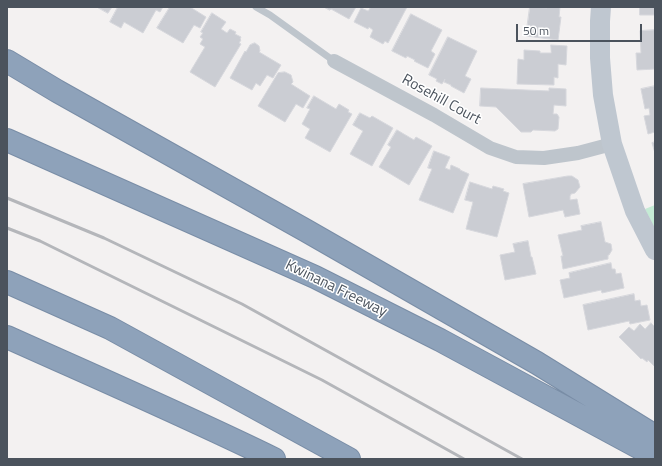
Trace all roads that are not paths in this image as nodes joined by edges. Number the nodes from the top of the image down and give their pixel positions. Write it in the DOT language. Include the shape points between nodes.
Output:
graph roads {
  1 [pos="256,7"];
  2 [pos="601,7"];
  3 [pos="334,61"];
  4 [pos="7,62"];
  5 [pos="7,140"];
  6 [pos="612,144"];
  7 [pos="655,250"];
  8 [pos="7,282"];
  9 [pos="7,337"];
  10 [pos="655,436"];
  11 [pos="655,456"];
  12 [pos="274,459"];
  13 [pos="349,459"];
  1 -- 3 [label="lane, Rosehill Court"];
  2 -- 6 [label="street" via="602,88"];
  3 -- 6 [label="street, Rosehill Court" via="490,148 516,157 544,158"];
  4 -- 10 [label="highway" via="511,348"];
  5 -- 11 [label="highway, Kwinana Freeway" via="315,278 440,340"];
  6 -- 7 [label="street" via="635,211"];
  8 -- 13 [label="highway" via="110,328"];
  9 -- 12 [label="highway"];
}
